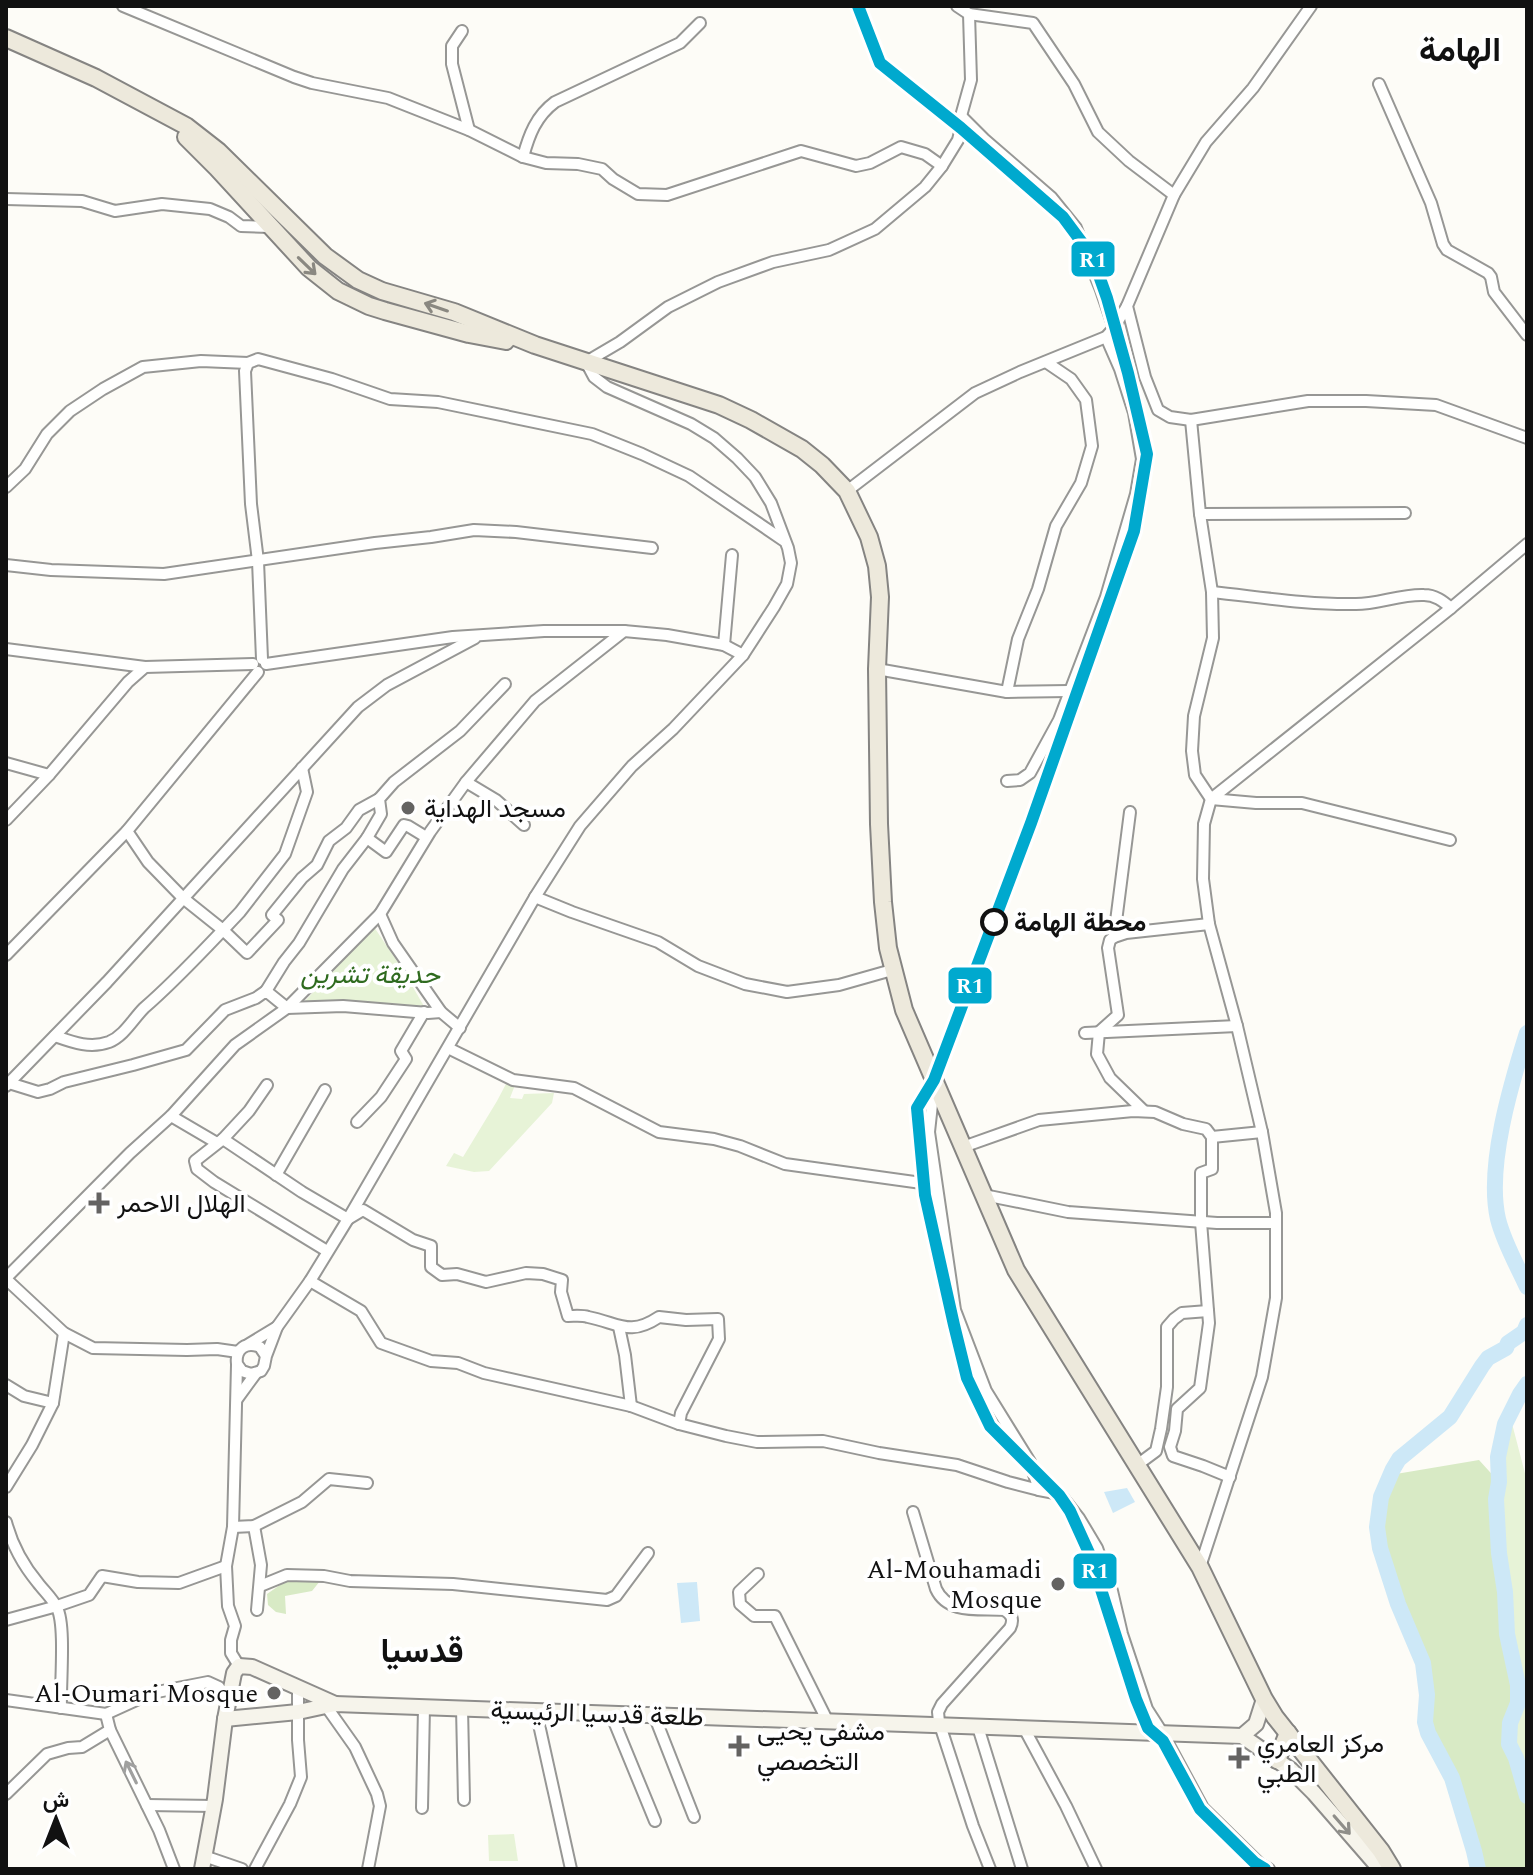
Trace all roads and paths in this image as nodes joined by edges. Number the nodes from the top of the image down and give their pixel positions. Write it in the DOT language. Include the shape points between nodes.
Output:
graph roads {
  1 [pos="123,6"];
  2 [pos="957,6"];
  3 [pos="1311,6"];
  4 [pos="969,14"];
  5 [pos="700,23"];
  6 [pos="462,31"];
  7 [pos="6,38"];
  8 [pos="1379,84"];
  9 [pos="155,110"];
  10 [pos="961,116"];
  11 [pos="469,130"];
  12 [pos="523,157"];
  13 [pos="942,166"];
  14 [pos="1174,195"];
  15 [pos="6,199"];
  16 [pos="269,227"];
  17 [pos="1127,306"];
  18 [pos="1114,328"];
  19 [pos="1527,335"];
  20 [pos="1106,337"];
  21 [pos="535,345"];
  22 [pos="586,362"];
  23 [pos="1046,362"];
  24 [pos="248,363"];
  25 [pos="1191,420"];
  26 [pos="1527,438"];
  27 [pos="6,487"];
  28 [pos="847,491"];
  29 [pos="1405,513"];
  30 [pos="1200,514"];
  31 [pos="784,540"];
  32 [pos="1527,544"];
  33 [pos="652,548"];
  34 [pos="732,555"];
  35 [pos="258,561"];
  36 [pos="6,565"];
  37 [pos="1212,592"];
  38 [pos="1451,608"];
  39 [pos="624,631"];
  40 [pos="477,637"];
  41 [pos="724,645"];
  42 [pos="6,649"];
  43 [pos="743,655"];
  44 [pos="260,664"];
  45 [pos="145,667"];
  46 [pos="877,669"];
  47 [pos="505,684"];
  48 [pos="1069,691"];
  49 [pos="1007,692"];
  50 [pos="6,763"];
  51 [pos="302,768"];
  52 [pos="49,775"];
  53 [pos="1007,781"];
  54 [pos="466,782"];
  55 [pos="379,799"];
  56 [pos="1211,799"];
  57 [pos="1130,812"];
  58 [pos="6,820"];
  59 [pos="524,825"];
  60 [pos="127,831"];
  61 [pos="426,837"];
  62 [pos="367,838"];
  63 [pos="1450,840"];
  64 [pos="535,897"];
  65 [pos="183,898"];
  66 [pos="380,914"];
  67 [pos="1209,924"];
  68 [pos="223,930"];
  69 [pos="1114,937"];
  70 [pos="6,955"];
  71 [pos="892,970"];
  72 [pos="266,991"];
  73 [pos="287,1008"];
  74 [pos="424,1012"];
  75 [pos="441,1012"];
  76 [pos="1237,1026"];
  77 [pos="460,1028"];
  78 [pos="1099,1032"];
  79 [pos="1085,1033"];
  80 [pos="55,1036"];
  81 [pos="448,1048"];
  82 [pos="934,1080"];
  83 [pos="7,1084"];
  84 [pos="267,1085"];
  85 [pos="325,1090"];
  86 [pos="1144,1111"];
  87 [pos="171,1116"];
  88 [pos="357,1122"];
  89 [pos="1262,1132"];
  90 [pos="1212,1137"];
  91 [pos="220,1141"];
  92 [pos="963,1147"];
  93 [pos="276,1175"];
  94 [pos="936,1185"];
  95 [pos="984,1195"];
  96 [pos="348,1219"];
  97 [pos="1201,1222"];
  98 [pos="1276,1223"];
  99 [pos="327,1251"];
  100 [pos="6,1278"];
  101 [pos="310,1281"];
  102 [pos="1208,1311"];
  103 [pos="277,1327"];
  104 [pos="619,1327"];
  105 [pos="64,1333"];
  106 [pos="249,1344"];
  107 [pos="266,1356"];
  108 [pos="238,1358"];
  109 [pos="256,1373"];
  110 [pos="6,1385"];
  111 [pos="237,1399"];
  112 [pos="53,1403"];
  113 [pos="631,1406"];
  114 [pos="679,1424"];
  115 [pos="1137,1465"];
  116 [pos="1230,1477"];
  117 [pos="367,1483"];
  118 [pos="6,1487"];
  119 [pos="1039,1490"];
  120 [pos="913,1512"];
  121 [pos="6,1522"];
  122 [pos="254,1526"];
  123 [pos="233,1527"];
  124 [pos="648,1553"];
  125 [pos="226,1566"];
  126 [pos="1200,1567"];
  127 [pos="758,1574"];
  128 [pos="260,1586"];
  129 [pos="57,1606"];
  130 [pos="257,1610"];
  131 [pos="6,1620"];
  132 [pos="239,1666"];
  133 [pos="298,1688"];
  134 [pos="1264,1699"];
  135 [pos="6,1700"];
  136 [pos="331,1705"];
  137 [pos="424,1707"];
  138 [pos="61,1708"];
  139 [pos="462,1708"];
  140 [pos="536,1711"];
  141 [pos="226,1712"];
  142 [pos="298,1712"];
  143 [pos="106,1714"];
  144 [pos="611,1714"];
  145 [pos="654,1715"];
  146 [pos="828,1722"];
  147 [pos="941,1726"];
  148 [pos="978,1727"];
  149 [pos="110,1730"];
  150 [pos="1025,1730"];
  151 [pos="1288,1733"];
  152 [pos="1163,1734"];
  153 [pos="1242,1736"];
  154 [pos="1277,1760"];
  155 [pos="6,1794"];
  156 [pos="464,1800"];
  157 [pos="147,1805"];
  158 [pos="214,1806"];
  159 [pos="422,1808"];
  160 [pos="694,1817"];
  161 [pos="655,1821"];
  162 [pos="203,1863"];
  163 [pos="174,1869"];
  164 [pos="242,1869"];
  165 [pos="255,1869"];
  166 [pos="368,1869"];
  167 [pos="571,1869"];
  168 [pos="990,1869"];
  169 [pos="1022,1869"];
  170 [pos="1096,1869"];
  171 [pos="1269,1869"];
  172 [pos="1384,1869"];
  173 [pos="1392,1869"];
  1 -- 11 [label="street" via="294,77 388,98"];
  2 -- 4 [label="street"];
  3 -- 14 [label="street" via="1253,88 1206,142"];
  4 -- 10 [label="street" via="971,80"];
  4 -- 14 [label="street" via="1033,23 1098,132"];
  5 -- 12 [label="street" via="680,43 546,108 529,134"];
  6 -- 11 [label="street" via="452,46 452,64"];
  7 -- 9 [label="main road"];
  8 -- 19 [label="street" via="1431,203 1443,244 1488,273 1494,292"];
  9 -- 16 [label="main road" via="203,153"];
  21 -- 9 [label="main road, one-way" via="454,312 382,291 346,273 218,151"];
  10 -- 13 [label="street" via="958,140"];
  10 -- 18 [label="street" via="1051,197 1076,228"];
  11 -- 12 [label="street"];
  12 -- 13 [label="street" via="602,169 638,194 667,195 801,151 856,166 901,147"];
  13 -- 22 [label="street" via="875,229 829,250 718,282 668,307"];
  14 -- 17 [label="street"];
  15 -- 16 [label="street" via="82,201 115,211 162,204 210,209 241,226"];
  16 -- 21 [label="main road, one-way" via="316,275 353,299 469,334"];
  17 -- 18 [label="street"];
  17 -- 25 [label="street" via="1158,410"];
  18 -- 20 [label="street"];
  20 -- 23 [label="street"];
  20 -- 48 [label="street" via="1134,413 1142,459 1106,597"];
  21 -- 22 [label="main road"];
  22 -- 28 [label="main road" via="751,420 802,449"];
  22 -- 31 [label="street" via="607,387 691,424 737,458 771,503"];
  23 -- 28 [label="street" via="975,393"];
  23 -- 49 [label="street" via="1071,379 1086,400 1092,446 1081,483 1056,526 1018,639"];
  24 -- 27 [label="street" via="143,367 70,411"];
  24 -- 31 [label="street" via="268,360 390,399 438,402 592,434 689,476"];
  24 -- 35 [label="street" via="251,504"];
  25 -- 26 [label="street" via="1308,401 1366,401 1443,406"];
  25 -- 30 [label="street"];
  28 -- 46 [label="main road" via="877,566"];
  29 -- 30 [label="street"];
  30 -- 37 [label="street"];
  31 -- 43 [label="street" via="791,563 787,584"];
  32 -- 38 [label="street"];
  33 -- 35 [label="street" via="474,530"];
  34 -- 41 [label="street"];
  35 -- 36 [label="street" via="164,574"];
  35 -- 44 [label="street"];
  37 -- 38 [label="street" via="1358,604 1426,594"];
  37 -- 56 [label="street" via="1213,638 1194,716 1192,751 1195,775"];
  38 -- 56 [label="street"];
  39 -- 40 [label="street"];
  39 -- 41 [label="street"];
  39 -- 54 [label="street" via="535,701"];
  40 -- 44 [label="street"];
  40 -- 51 [label="street" via="387,685 358,707"];
  41 -- 43 [label="street"];
  42 -- 45 [label="street"];
  43 -- 64 [label="street" via="580,826"];
  44 -- 45 [label="street"];
  44 -- 60 [label="street"];
  45 -- 52 [label="street"];
  46 -- 49 [label="street"];
  46 -- 71 [label="main road" via="884,925"];
  47 -- 55 [label="street" via="460,731"];
  48 -- 49 [label="street"];
  48 -- 53 [label="street" via="1030,773"];
  50 -- 52 [label="street"];
  51 -- 65 [label="street"];
  51 -- 68 [label="street" via="307,792 285,854"];
  52 -- 58 [label="street"];
  54 -- 59 [label="street"];
  54 -- 61 [label="street"];
  55 -- 62 [label="street" via="381,814"];
  55 -- 68 [label="street" via="359,810 329,841 317,865 272,915 278,920 247,953"];
  56 -- 63 [label="street" via="1302,803"];
  56 -- 67 [label="street" via="1204,824 1203,879"];
  57 -- 69 [label="street"];
  60 -- 65 [label="street"];
  60 -- 70 [label="street"];
  61 -- 62 [label="street" via="404,825 386,852"];
  61 -- 66 [label="street"];
  62 -- 72 [label="street"];
  64 -- 71 [label="street" via="658,942 698,966 745,984 787,992"];
  64 -- 77 [label="street"];
  65 -- 68 [label="street"];
  65 -- 80 [label="street"];
  66 -- 73 [label="street"];
  66 -- 75 [label="street" via="393,943"];
  67 -- 69 [label="street"];
  67 -- 76 [label="street"];
  68 -- 80 [label="street" via="120,1035 107,1043 80,1045"];
  69 -- 78 [label="street" via="1108,948 1118,1015"];
  71 -- 82 [label="main road"];
  72 -- 73 [label="street"];
  72 -- 83 [label="street" via="225,1010 186,1050 38,1092"];
  73 -- 74 [label="street"];
  73 -- 87 [label="street" via="235,1045"];
  74 -- 75 [label="street"];
  74 -- 88 [label="street" via="401,1051 406,1059"];
  75 -- 77 [label="street"];
  76 -- 78 [label="street"];
  76 -- 89 [label="street"];
  77 -- 81 [label="street"];
  78 -- 79 [label="street"];
  78 -- 86 [label="street" via="1097,1054 1110,1078"];
  80 -- 83 [label="street"];
  81 -- 94 [label="street" via="513,1080 574,1088 659,1132 714,1139 785,1164"];
  81 -- 96 [label="street"];
  82 -- 92 [label="main road"];
  82 -- 94 [label="street" via="929,1132"];
  84 -- 91 [label="street"];
  85 -- 93 [label="street"];
  86 -- 90 [label="street" via="1206,1129"];
  86 -- 92 [label="street" via="1039,1120"];
  87 -- 91 [label="street"];
  87 -- 100 [label="street"];
  89 -- 90 [label="street"];
  89 -- 98 [label="street"];
  90 -- 97 [label="street" via="1212,1169 1201,1173"];
  91 -- 93 [label="street"];
  91 -- 99 [label="street" via="195,1161 197,1169"];
  92 -- 95 [label="main road"];
  93 -- 96 [label="street"];
  94 -- 119 [label="street" via="955,1310 986,1391 1030,1462"];
  95 -- 97 [label="street" via="1068,1212"];
  95 -- 115 [label="main road" via="1016,1270"];
  96 -- 99 [label="street"];
  96 -- 104 [label="street" via="363,1210 431,1246 431,1267 442,1275 486,1282 526,1273 562,1280 568,1316"];
  97 -- 98 [label="street"];
  97 -- 102 [label="street"];
  98 -- 116 [label="street" via="1276,1298 1262,1377"];
  99 -- 101 [label="street"];
  100 -- 105 [label="street"];
  101 -- 103 [label="street"];
  101 -- 113 [label="street" via="361,1311 381,1343 431,1361"];
  102 -- 115 [label="street" via="1182,1313 1167,1327 1161,1429 1156,1451"];
  102 -- 116 [label="street" via="1200,1388 1177,1409 1170,1447 1173,1456"];
  103 -- 106 [label="street"];
  103 -- 107 [label="street"];
  104 -- 113 [label="street"];
  104 -- 114 [label="street" via="645,1327 659,1317 718,1319 719,1339"];
  105 -- 108 [label="street" via="93,1348 217,1349"];
  105 -- 112 [label="street"];
  106 -- 107 [label="street"];
  106 -- 108 [label="street"];
  107 -- 109 [label="street"];
  108 -- 109 [label="street" via="239,1368"];
  108 -- 111 [label="street"];
  109 -- 111 [label="street"];
  110 -- 112 [label="street"];
  111 -- 123 [label="street"];
  112 -- 118 [label="street"];
  113 -- 114 [label="street"];
  114 -- 119 [label="street" via="757,1442 823,1441 957,1465"];
  115 -- 126 [label="main road"];
  116 -- 126 [label="street"];
  117 -- 122 [label="street" via="329,1479 302,1502"];
  119 -- 152 [label="street" via="1060,1494 1097,1548 1147,1709"];
  120 -- 147 [label="street" via="943,1601 955,1607 1004,1610 1012,1619 1010,1628 942,1704"];
  121 -- 129 [label="street" via="20,1557"];
  122 -- 123 [label="street"];
  122 -- 128 [label="street"];
  123 -- 125 [label="street"];
  124 -- 128 [label="street" via="616,1596 607,1600 324,1576 287,1575"];
  125 -- 129 [label="street" via="179,1583 102,1576 89,1595"];
  125 -- 132 [label="street" via="235,1626 231,1653"];
  126 -- 134 [label="main road"];
  127 -- 146 [label="street" via="739,1592 740,1604 754,1616 775,1616"];
  128 -- 130 [label="street"];
  129 -- 131 [label="street"];
  129 -- 138 [label="street" via="62,1621"];
  132 -- 133 [label="main road, طلعة قدسيا الرئيسية"];
  132 -- 141 [label="main road"];
  133 -- 136 [label="main road, طلعة قدسيا الرئيسية"];
  133 -- 142 [label="street"];
  134 -- 151 [label="main road"];
  134 -- 153 [label="main road" via="1256,1724"];
  135 -- 138 [label="street"];
  136 -- 137 [label="main road, طلعة قدسيا الرئيسية"];
  136 -- 142 [label="main road, طلعة قدسيا الرئيسية"];
  136 -- 166 [label="street" via="380,1806"];
  137 -- 139 [label="main road, طلعة قدسيا الرئيسية"];
  137 -- 159 [label="street"];
  138 -- 143 [label="street"];
  139 -- 140 [label="main road, طلعة قدسيا الرئيسية"];
  139 -- 156 [label="street"];
  140 -- 144 [label="main road, طلعة قدسيا الرئيسية"];
  140 -- 167 [label="street"];
  141 -- 142 [label="main road, طلعة قدسيا الرئيسية"];
  141 -- 143 [label="street" via="219,1687 208,1682 152,1693"];
  141 -- 158 [label="main road"];
  142 -- 165 [label="street" via="301,1777"];
  143 -- 149 [label="street"];
  144 -- 145 [label="main road, طلعة قدسيا الرئيسية"];
  144 -- 161 [label="street"];
  145 -- 146 [label="main road, طلعة قدسيا الرئيسية"];
  145 -- 160 [label="street"];
  146 -- 147 [label="main road, طلعة قدسيا الرئيسية"];
  147 -- 148 [label="main road, طلعة قدسيا الرئيسية"];
  147 -- 168 [label="street"];
  148 -- 150 [label="main road, طلعة قدسيا الرئيسية"];
  148 -- 169 [label="street"];
  149 -- 155 [label="street" via="82,1747 47,1754"];
  157 -- 149 [label="street, one-way"];
  150 -- 152 [label="main road, طلعة قدسيا الرئيسية"];
  150 -- 170 [label="street"];
  151 -- 154 [label="main road"];
  151 -- 173 [label="main road"];
  152 -- 153 [label="main road, طلعة قدسيا الرئيسية"];
  152 -- 171 [label="street" via="1203,1808"];
  153 -- 154 [label="main road"];
  154 -- 172 [label="main road, one-way"];
  157 -- 158 [label="street"];
  157 -- 163 [label="street"];
  158 -- 162 [label="main road"];
  162 -- 164 [label="street"];
}
